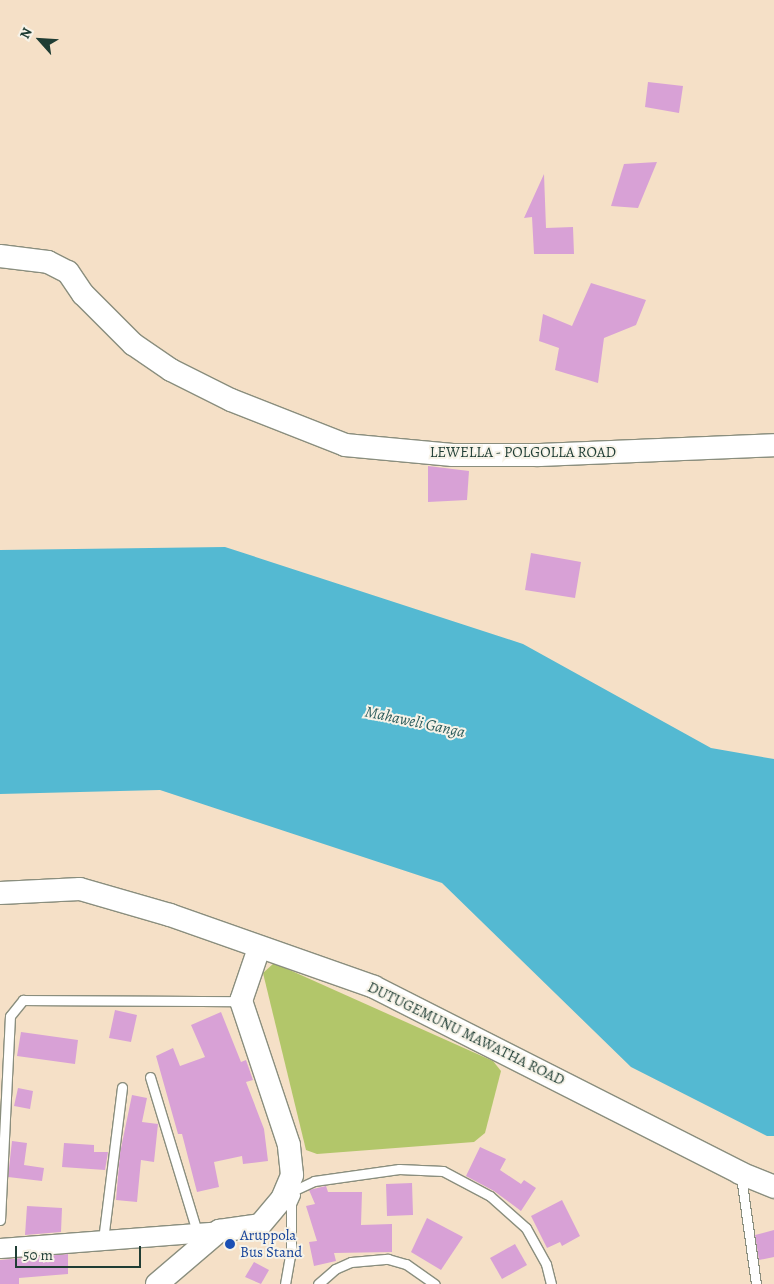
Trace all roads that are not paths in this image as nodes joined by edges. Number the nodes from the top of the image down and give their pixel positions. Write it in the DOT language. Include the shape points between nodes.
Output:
graph roads {
  1 [pos="0,256"];
  2 [pos="774,445"];
  3 [pos="0,893"];
  4 [pos="259,948"];
  5 [pos="241,1001"];
  6 [pos="150,1077"];
  7 [pos="122,1087"];
  8 [pos="740,1173"];
  9 [pos="294,1182"];
  10 [pos="774,1187"];
  11 [pos="0,1220"];
  12 [pos="208,1231"];
  13 [pos="103,1241"];
  14 [pos="0,1248"];
  15 [pos="157,1284"];
  16 [pos="285,1284"];
  17 [pos="318,1284"];
  18 [pos="436,1284"];
  19 [pos="551,1284"];
  20 [pos="756,1284"];
  1 -- 2 [label="street, LEWELLA - POLGOLLA ROAD" via="48,262 68,272 82,294 133,344 171,370 231,400 345,445 454,455 529,455"];
  3 -- 4 [label="street, DUTUGEMUNU MAWATHA ROAD" via="80,889 170,915"];
  4 -- 5 [label="street"];
  4 -- 8 [label="street, DUTUGEMUNU MAWATHA ROAD" via="374,987"];
  5 -- 9 [label="street" via="288,1145"];
  5 -- 11 [label="lane" via="23,1000 10,1016"];
  6 -- 12 [label="lane"];
  7 -- 13 [label="lane"];
  8 -- 10 [label="street, DUTUGEMUNU MAWATHA ROAD"];
  8 -- 20 [label="lane"];
  9 -- 12 [label="street" via="260,1225"];
  9 -- 16 [label="lane" via="291,1251"];
  9 -- 19 [label="lane" via="399,1169 443,1171 490,1196 526,1228 546,1264"];
  12 -- 13 [label="street"];
  12 -- 15 [label="street"];
  13 -- 14 [label="street"];
  17 -- 18 [label="lane" via="335,1269 351,1262 388,1260 406,1264"];
}
